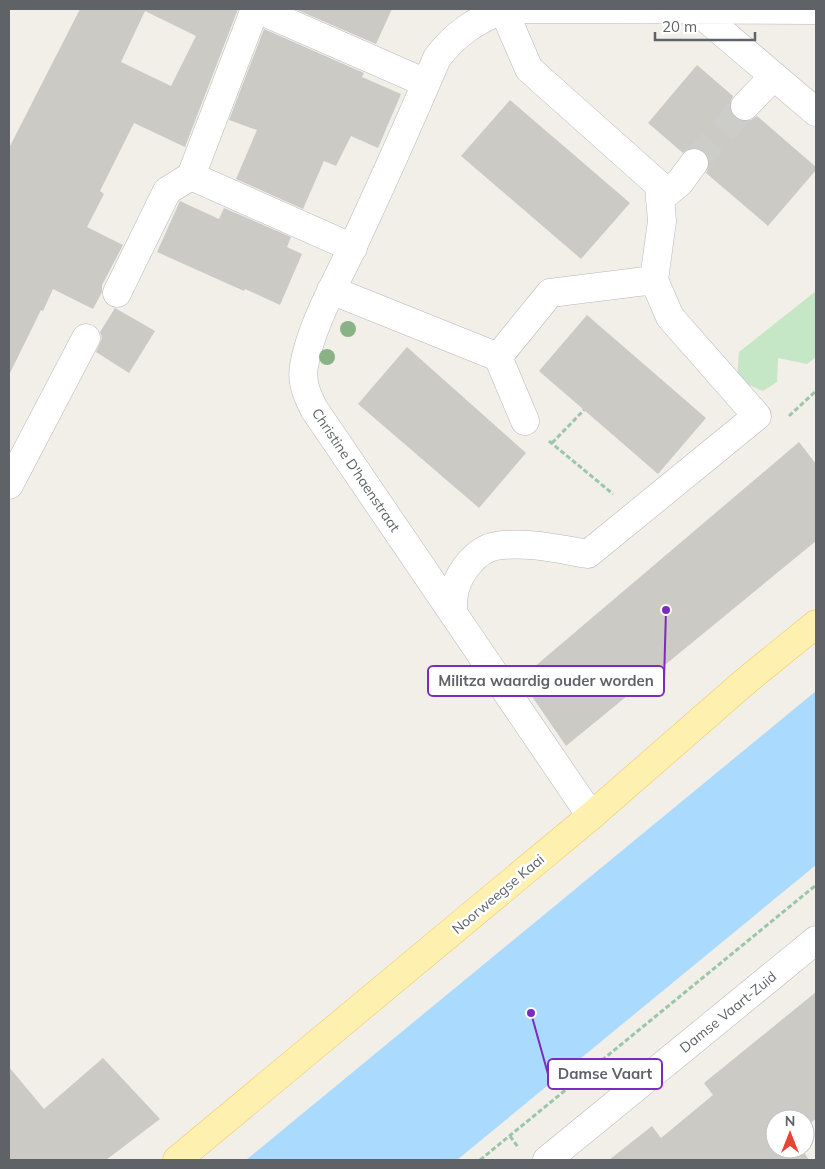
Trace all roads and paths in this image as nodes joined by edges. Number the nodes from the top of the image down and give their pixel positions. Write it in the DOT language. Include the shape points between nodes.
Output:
graph roads {
  1 [pos="256,9"];
  2 [pos="503,9"];
  3 [pos="729,9"];
  4 [pos="696,10"];
  5 [pos="816,10"];
  6 [pos="774,76"];
  7 [pos="426,83"];
  8 [pos="745,106"];
  9 [pos="816,112"];
  10 [pos="694,163"];
  11 [pos="191,176"];
  12 [pos="660,199"];
  13 [pos="353,248"];
  14 [pos="654,280"];
  15 [pos="332,290"];
  16 [pos="117,292"];
  17 [pos="86,338"];
  18 [pos="498,357"];
  19 [pos="816,391"];
  20 [pos="584,410"];
  21 [pos="788,416"];
  22 [pos="525,421"];
  23 [pos="552,443"];
  24 [pos="9,485"];
  25 [pos="638,514"];
  26 [pos="453,612"];
  27 [pos="816,624"];
  28 [pos="591,816"];
  29 [pos="816,885"];
  30 [pos="816,940"];
  31 [pos="177,1160"];
  32 [pos="480,1160"];
  33 [pos="547,1160"];
  1 -- 7 [label="street"];
  1 -- 11 [label="street"];
  2 -- 4 [label="street, Christine D'haenstraat"];
  2 -- 7 [label="street, Christine D'haenstraat" via="466,28 449,42 436,58"];
  2 -- 12 [label="street" via="528,69 659,185"];
  3 -- 4 [label="street, Christine D'haenstraat"];
  3 -- 5 [label="street, Christine D'haenstraat"];
  4 -- 6 [label="street"];
  6 -- 8 [label="street"];
  6 -- 9 [label="street"];
  7 -- 13 [label="street, Christine D'haenstraat"];
  10 -- 12 [label="street" via="680,182"];
  11 -- 13 [label="street"];
  11 -- 16 [label="street" via="167,191"];
  12 -- 14 [label="street" via="662,222"];
  13 -- 15 [label="street, Christine D'haenstraat"];
  14 -- 18 [label="street" via="550,293"];
  14 -- 25 [label="street" via="670,317 757,416"];
  15 -- 18 [label="street"];
  15 -- 26 [label="street, Christine D'haenstraat" via="308,349 303,368 304,388 314,410"];
  17 -- 24 [label="street"];
  18 -- 22 [label="street"];
  19 -- 21 [label="path"];
  20 -- 23 [label="path"];
  22 -- 23 [label="path"];
  23 -- 25 [label="path"];
  25 -- 26 [label="street" via="588,554 538,545 494,546 463,570 455,589"];
  26 -- 28 [label="street, Christine D'haenstraat"];
  27 -- 28 [label="main road, Noorweegse Kaai"];
  28 -- 31 [label="main road, Noorweegse Kaai"];
  29 -- 32 [label="path"];
  30 -- 33 [label="street, Damse Vaart-Zuid"];
}
